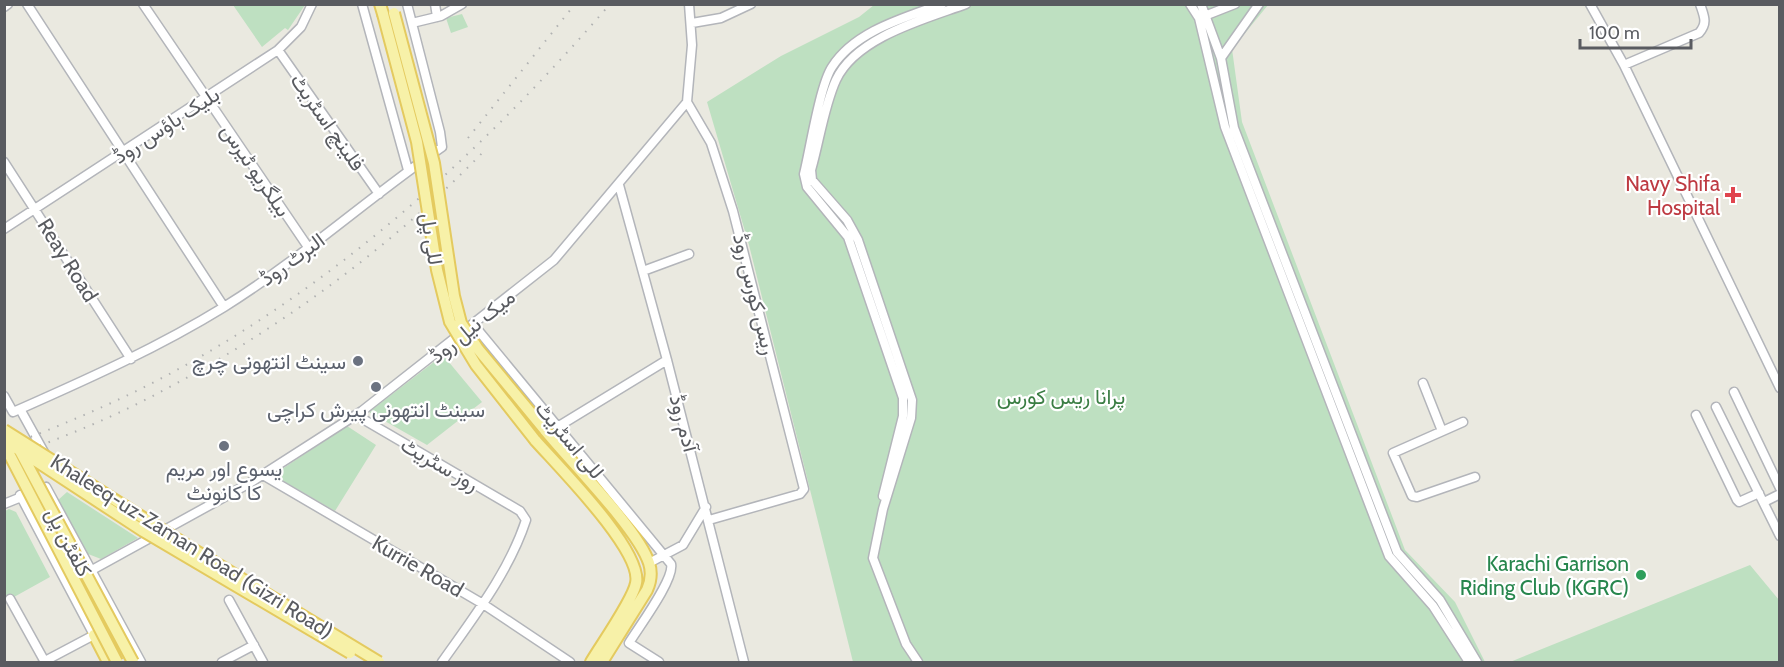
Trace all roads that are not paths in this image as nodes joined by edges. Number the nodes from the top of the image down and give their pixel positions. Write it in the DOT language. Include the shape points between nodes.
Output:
graph roads {
  1 [pos="8,4"];
  2 [pos="27,4"];
  3 [pos="142,4"];
  4 [pos="312,4"];
  5 [pos="363,4"];
  6 [pos="407,4"];
  7 [pos="435,4"];
  8 [pos="462,4"];
  9 [pos="689,4"];
  10 [pos="751,4"];
  11 [pos="942,4"];
  12 [pos="966,4"];
  13 [pos="1190,4"];
  14 [pos="1201,4"];
  15 [pos="1235,4"];
  16 [pos="1259,4"];
  17 [pos="1590,4"];
  18 [pos="1700,4"];
  19 [pos="4,7"];
  20 [pos="387,9"];
  21 [pos="437,17"];
  22 [pos="1203,17"];
  23 [pos="412,23"];
  24 [pos="692,23"];
  25 [pos="278,50"];
  26 [pos="1221,58"];
  27 [pos="1624,64"];
  28 [pos="207,98"];
  29 [pos="687,102"];
  30 [pos="124,153"];
  31 [pos="4,162"];
  32 [pos="408,170"];
  33 [pos="619,185"];
  34 [pos="379,194"];
  35 [pos="35,209"];
  36 [pos="4,229"];
  37 [pos="308,247"];
  38 [pos="689,254"];
  39 [pos="643,271"];
  40 [pos="224,307"];
  41 [pos="473,324"];
  42 [pos="131,359"];
  43 [pos="667,360"];
  44 [pos="1423,383"];
  45 [pos="1779,388"];
  46 [pos="1734,392"];
  47 [pos="4,396"];
  48 [pos="1716,407"];
  49 [pos="17,410"];
  50 [pos="356,415"];
  51 [pos="1696,415"];
  52 [pos="4,422"];
  53 [pos="1463,422"];
  54 [pos="559,426"];
  55 [pos="4,430"];
  56 [pos="1442,431"];
  57 [pos="4,442"];
  58 [pos="263,475"];
  59 [pos="1475,477"];
  60 [pos="46,487"];
  61 [pos="1779,488"];
  62 [pos="1759,493"];
  63 [pos="1779,494"];
  64 [pos="20,495"];
  65 [pos="1764,502"];
  66 [pos="4,504"];
  67 [pos="705,507"];
  68 [pos="883,509"];
  69 [pos="709,520"];
  70 [pos="692,534"];
  71 [pos="712,536"];
  72 [pos="1779,536"];
  73 [pos="666,556"];
  74 [pos="649,564"];
  75 [pos="92,570"];
  76 [pos="10,599"];
  77 [pos="229,600"];
  78 [pos="483,604"];
  79 [pos="94,635"];
  80 [pos="254,645"];
  81 [pos="44,662"];
  82 [pos="108,663"];
  83 [pos="117,663"];
  84 [pos="133,663"];
  85 [pos="141,663"];
  86 [pos="222,663"];
  87 [pos="263,663"];
  88 [pos="365,663"];
  89 [pos="379,663"];
  90 [pos="442,663"];
  91 [pos="570,663"];
  92 [pos="591,663"];
  93 [pos="602,663"];
  94 [pos="659,663"];
  95 [pos="744,663"];
  96 [pos="918,663"];
  97 [pos="1469,663"];
  98 [pos="1477,663"];
  1 -- 19 [label="street"];
  2 -- 30 [label="street"];
  3 -- 28 [label="street, بیلگریو ٹیرس"];
  4 -- 25 [label="street, بلیک ہاؤس روڈ" via="301,27"];
  5 -- 32 [label="street"];
  6 -- 23 [label="street"];
  7 -- 21 [label="street"];
  8 -- 21 [label="street"];
  9 -- 24 [label="street"];
  10 -- 24 [label="street" via="721,18"];
  11 -- 68 [label="street" via="885,25 852,47 832,67 804,174 807,187 848,237 903,398 903,416 883,493"];
  12 -- 68 [label="street" via="906,25 850,61 836,80 811,170 812,180 847,220 858,240 912,400 911,418"];
  13 -- 22 [label="street"];
  14 -- 22 [label="street"];
  15 -- 22 [label="street"];
  16 -- 26 [label="street"];
  17 -- 27 [label="street"];
  18 -- 27 [label="street" via="1706,19 1699,33"];
  20 -- 74 [label="main road, للی پل, bridge" via="434,163 461,323 478,349 633,534"];
  20 -- 92 [label="main road, للی پل, bridge" via="417,142 436,270 450,322 476,364 535,440 618,537 636,569 635,588"];
  21 -- 23 [label="street"];
  22 -- 26 [label="street"];
  22 -- 97 [label="street" via="1225,127 1389,556 1433,606"];
  23 -- 32 [label="street, البرٹ روڈ" via="442,143"];
  24 -- 29 [label="street"];
  25 -- 28 [label="street, بلیک ہاؤس روڈ"];
  25 -- 34 [label="street, فلینچ اسٹریٹ"];
  26 -- 98 [label="street" via="1234,128 1397,552 1440,600"];
  27 -- 45 [label="street"];
  28 -- 30 [label="street, بلیک ہاؤس روڈ"];
  28 -- 37 [label="street, بیلگریو ٹیرس"];
  29 -- 33 [label="street, میک نیل روڈ"];
  29 -- 69 [label="street, ریس کورس روڈ" via="711,143 733,211 803,492"];
  30 -- 35 [label="street, بلیک ہاؤس روڈ"];
  30 -- 40 [label="street"];
  31 -- 35 [label="street, Reay Road"];
  32 -- 34 [label="street, البرٹ روڈ"];
  33 -- 39 [label="street, آدم روڈ"];
  33 -- 41 [label="street, میک نیل روڈ" via="554,260"];
  34 -- 37 [label="street, البرٹ روڈ"];
  35 -- 36 [label="street, بلیک ہاؤس روڈ"];
  35 -- 42 [label="street, Reay Road"];
  37 -- 40 [label="street, البرٹ روڈ"];
  38 -- 39 [label="street"];
  39 -- 43 [label="street, آدم روڈ"];
  40 -- 42 [label="street, البرٹ روڈ"];
  41 -- 50 [label="street, میک نیل روڈ"];
  41 -- 54 [label="street, للی اسٹریٹ"];
  42 -- 49 [label="street, البرٹ روڈ"];
  43 -- 54 [label="street"];
  43 -- 67 [label="street, آدم روڈ"];
  44 -- 56 [label="street"];
  46 -- 61 [label="street"];
  47 -- 49 [label="street"];
  48 -- 62 [label="street"];
  49 -- 60 [label="street" via="58,480"];
  50 -- 58 [label="street, میک نیل روڈ"];
  50 -- 78 [label="street, روز سٹریٹ" via="523,514 520,537"];
  51 -- 62 [label="street" via="1737,500"];
  52 -- 84 [label="main road, کلفٹن پل, bridge"];
  53 -- 56 [label="street"];
  54 -- 73 [label="street, للی اسٹریٹ"];
  55 -- 89 [label="main road, Khaleeq-uz-Zaman Road (Gizri Road), bridge"];
  56 -- 59 [label="street" via="1393,453 1412,496 1417,498"];
  57 -- 83 [label="main road, کلفٹن پل, bridge"];
  57 -- 88 [label="main road, Khaleeq-uz-Zaman Road (Gizri Road), bridge" via="143,531"];
  58 -- 75 [label="street, میک نیل روڈ"];
  58 -- 78 [label="street, Kurrie Road"];
  60 -- 64 [label="street"];
  60 -- 75 [label="street"];
  62 -- 65 [label="street"];
  63 -- 65 [label="street"];
  64 -- 66 [label="street"];
  64 -- 79 [label="street"];
  65 -- 72 [label="street"];
  67 -- 69 [label="street, آدم روڈ"];
  67 -- 70 [label="street"];
  68 -- 96 [label="street" via="873,558 906,644"];
  69 -- 71 [label="street, آدم روڈ"];
  70 -- 71 [label="street"];
  70 -- 73 [label="street" via="677,551"];
  71 -- 95 [label="street, آدم روڈ"];
  73 -- 74 [label="street"];
  73 -- 94 [label="street" via="672,568 670,574 629,643"];
  74 -- 93 [label="main road" via="648,590"];
  75 -- 85 [label="street"];
  76 -- 81 [label="street"];
  77 -- 80 [label="street"];
  78 -- 90 [label="street"];
  78 -- 91 [label="street, Kurrie Road"];
  79 -- 81 [label="street"];
  79 -- 82 [label="main road"];
  80 -- 86 [label="street"];
  80 -- 87 [label="street"];
}
